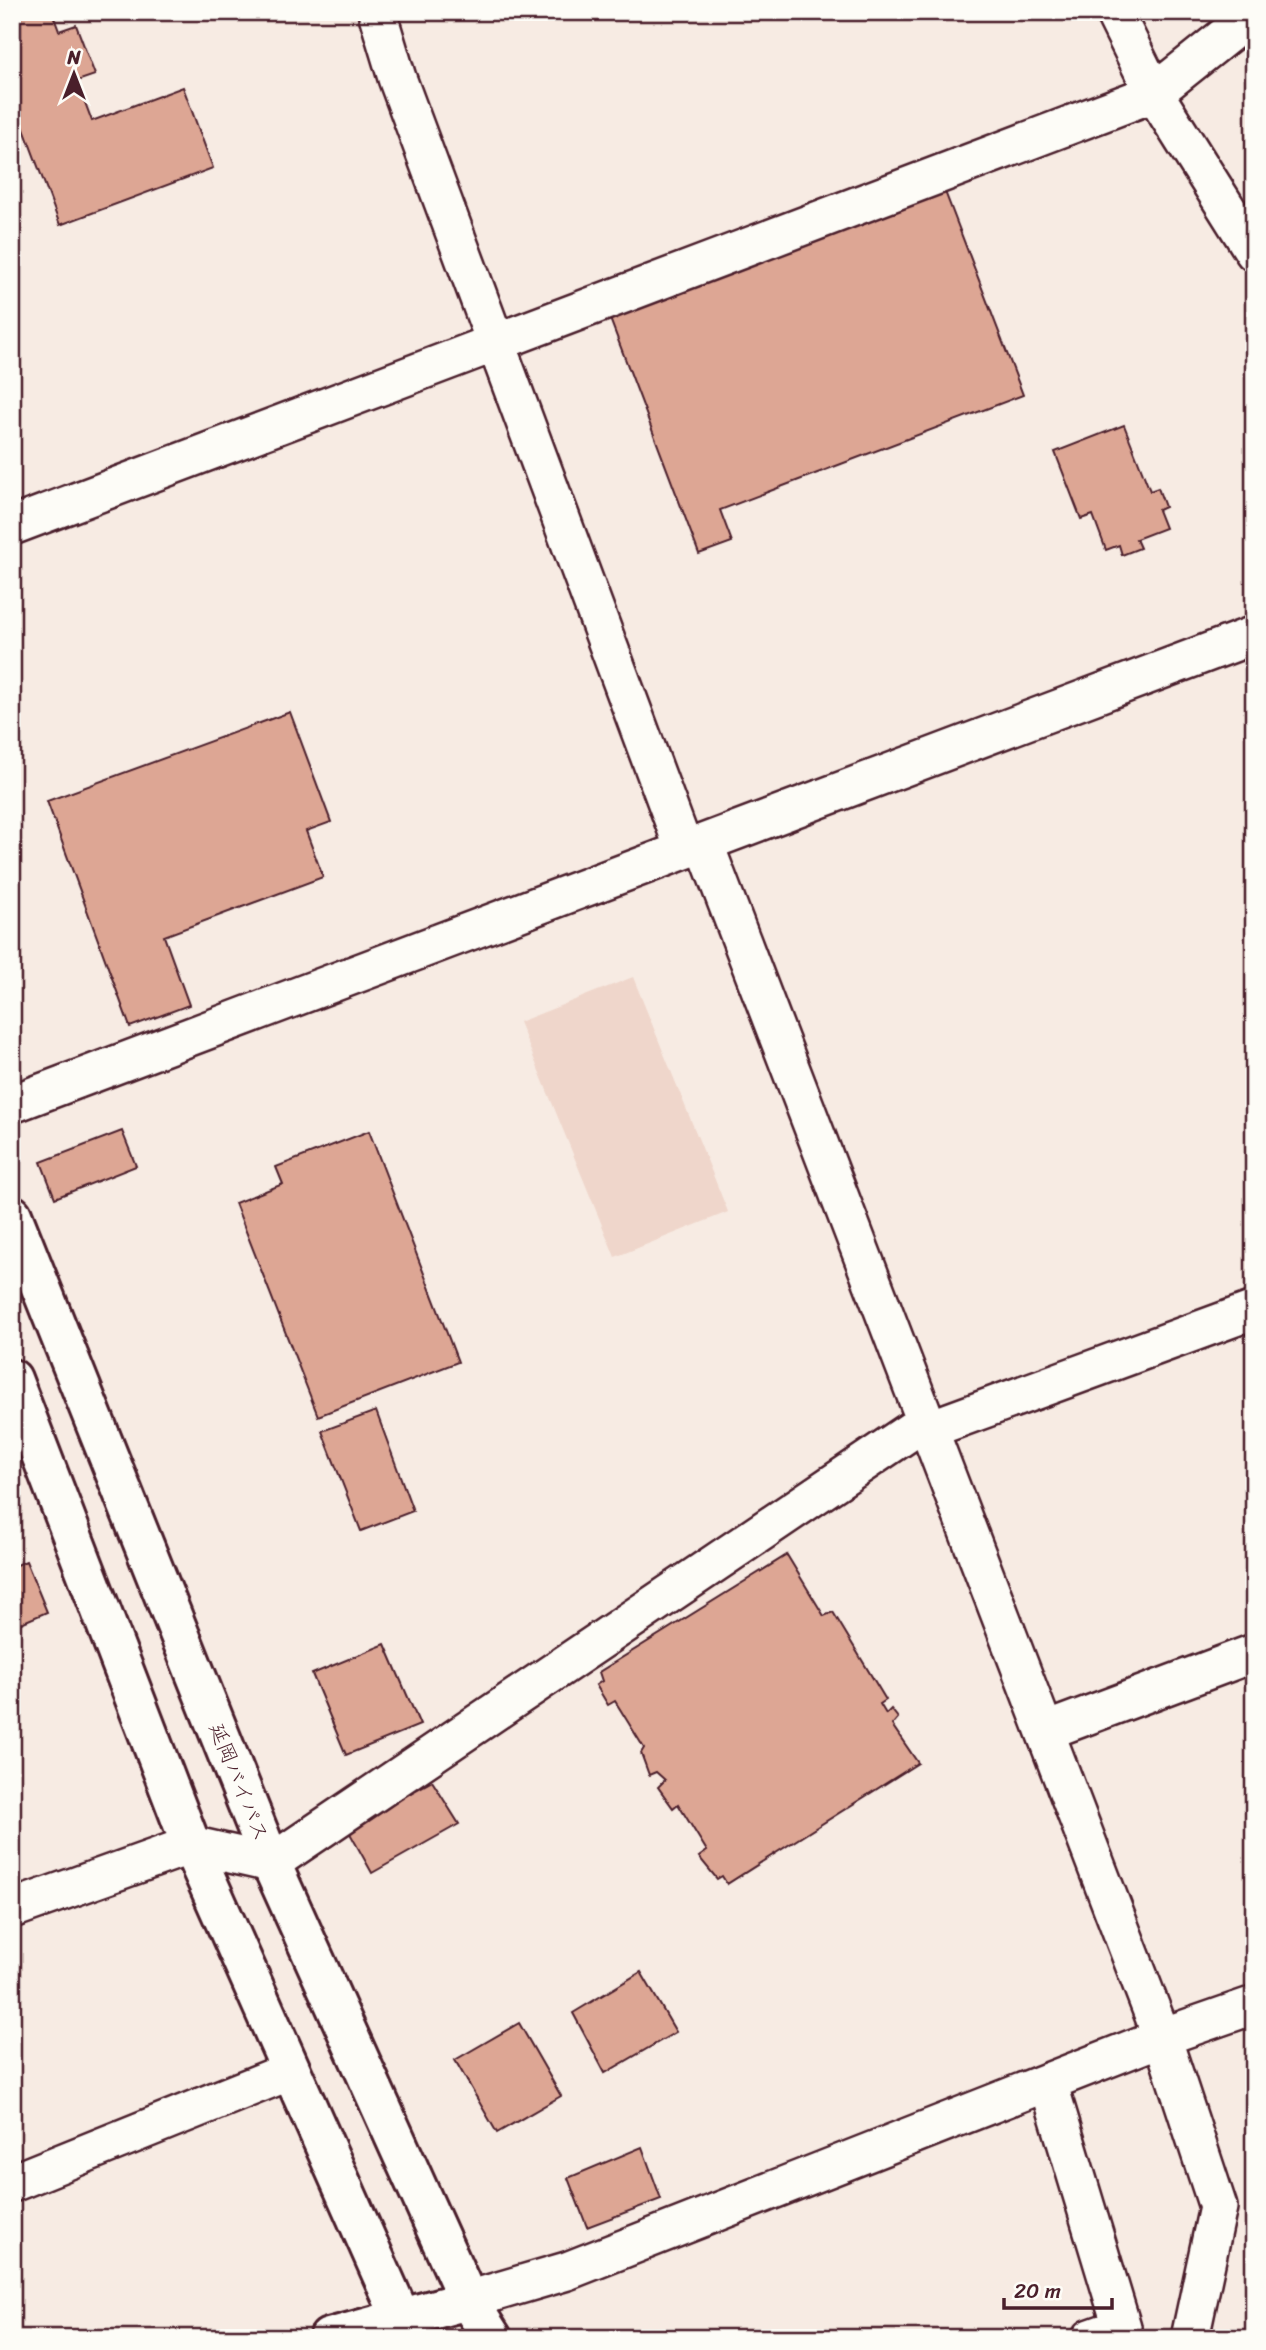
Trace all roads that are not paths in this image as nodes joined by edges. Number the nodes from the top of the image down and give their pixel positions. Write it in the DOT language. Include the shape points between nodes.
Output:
graph roads {
  1 [pos="377,12"];
  2 [pos="1114,12"];
  3 [pos="1254,13"];
  4 [pos="1153,93"];
  5 [pos="1254,252"];
  6 [pos="494,342"];
  7 [pos="12,526"];
  8 [pos="1254,635"];
  9 [pos="694,846"];
  10 [pos="12,1104"];
  11 [pos="12,1215"];
  12 [pos="1254,1310"];
  13 [pos="12,1379"];
  14 [pos="926,1426"];
  15 [pos="1254,1653"];
  16 [pos="1046,1731"];
  17 [pos="191,1845"];
  18 [pos="271,1863"];
  19 [pos="12,1909"];
  20 [pos="1254,2005"];
  21 [pos="1162,2038"];
  22 [pos="290,2071"];
  23 [pos="1048,2082"];
  24 [pos="12,2183"];
  25 [pos="481,2321"];
  26 [pos="404,2328"];
  27 [pos="329,2338"];
  28 [pos="1091,2338"];
  29 [pos="1190,2338"];
  1 -- 6 [label="street"];
  2 -- 4 [label="street"];
  3 -- 4 [label="street"];
  4 -- 5 [label="street"];
  4 -- 6 [label="street"];
  6 -- 7 [label="street"];
  6 -- 9 [label="street"];
  8 -- 9 [label="street"];
  9 -- 10 [label="street"];
  9 -- 14 [label="street"];
  11 -- 18 [label="highway, 延岡バイパス"];
  12 -- 14 [label="street"];
  13 -- 17 [label="highway"];
  14 -- 16 [label="street"];
  14 -- 18 [label="street"];
  15 -- 16 [label="street"];
  16 -- 21 [label="street"];
  17 -- 18 [label="street"];
  17 -- 19 [label="street"];
  17 -- 22 [label="highway"];
  18 -- 25 [label="highway, 延岡バイパス"];
  20 -- 21 [label="street"];
  21 -- 23 [label="street"];
  21 -- 29 [label="street" via="1219,2207"];
  22 -- 24 [label="street"];
  22 -- 26 [label="highway"];
  23 -- 25 [label="street" via="567,2271"];
  23 -- 28 [label="street" via="1122,2327"];
  25 -- 26 [label="highway"];
  26 -- 27 [label="highway"];
}
